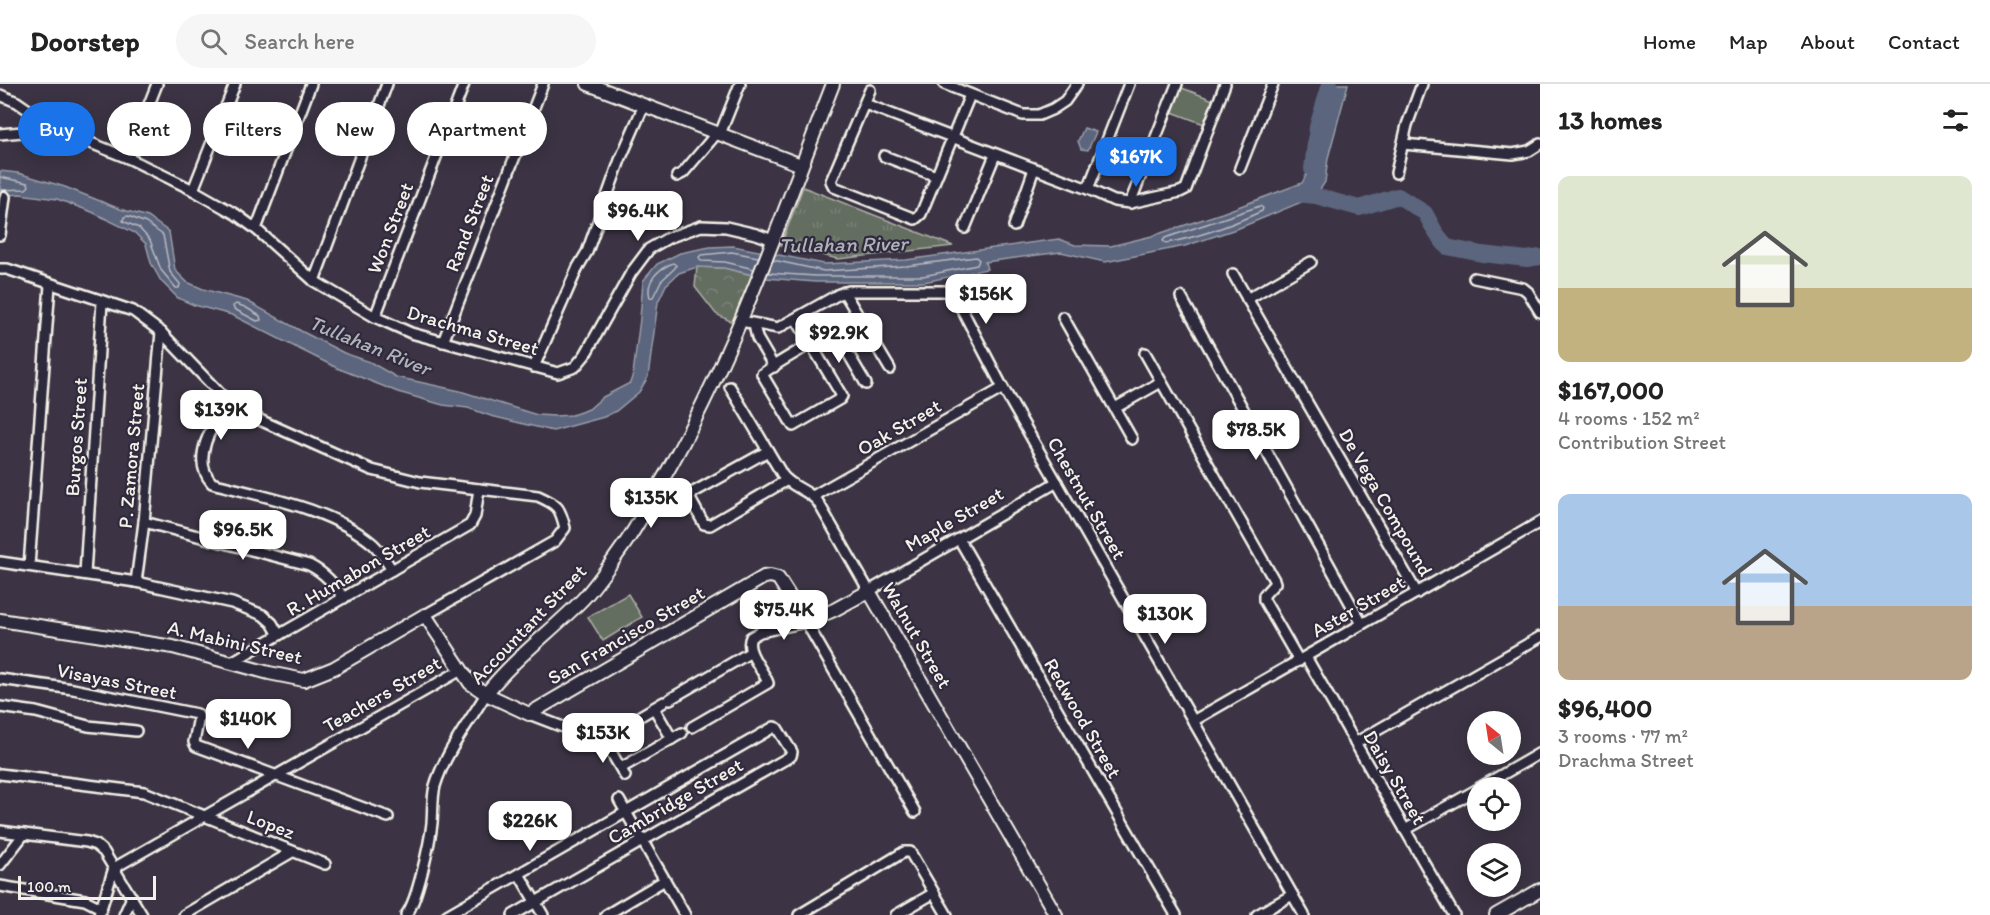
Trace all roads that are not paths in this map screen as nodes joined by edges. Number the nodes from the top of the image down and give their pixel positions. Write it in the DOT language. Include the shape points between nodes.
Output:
graph roads {
  1 [pos="157,84"];
  2 [pos="235,84"];
  3 [pos="311,84"];
  4 [pos="387,84"];
  5 [pos="464,84"];
  6 [pos="543,84"];
  7 [pos="588,84"];
  8 [pos="740,84"];
  9 [pos="833,84"];
  10 [pos="944,84"];
  11 [pos="1077,84"];
  12 [pos="1129,84"];
  13 [pos="1177,84"];
  14 [pos="1225,84"];
  15 [pos="1273,84"];
  16 [pos="1422,84"];
  17 [pos="870,90"];
  18 [pos="0,95"];
  19 [pos="970,95"];
  20 [pos="18,103"];
  21 [pos="865,104"];
  22 [pos="644,105"];
  23 [pos="18,132"];
  24 [pos="0,134"];
  25 [pos="718,134"];
  26 [pos="952,138"];
  27 [pos="1403,144"];
  28 [pos="1540,144"];
  29 [pos="95,145"];
  30 [pos="995,155"];
  31 [pos="884,156"];
  32 [pos="128,158"];
  33 [pos="801,165"];
  34 [pos="1240,168"];
  35 [pos="1034,169"];
  36 [pos="1396,173"];
  37 [pos="677,176"];
  38 [pos="936,176"];
  39 [pos="1088,189"];
  40 [pos="193,190"];
  41 [pos="5,198"];
  42 [pos="1130,203"];
  43 [pos="1014,226"];
  44 [pos="965,228"];
  45 [pos="256,229"];
  46 [pos="0,235"];
  47 [pos="772,243"];
  48 [pos="1311,262"];
  49 [pos="0,269"];
  50 [pos="1233,274"];
  51 [pos="1474,278"];
  52 [pos="314,281"];
  53 [pos="50,285"];
  54 [pos="844,292"];
  55 [pos="1181,297"];
  56 [pos="1247,299"];
  57 [pos="102,302"];
  58 [pos="1540,312"];
  59 [pos="375,317"];
  60 [pos="860,317"];
  61 [pos="1063,317"];
  62 [pos="796,320"];
  63 [pos="741,321"];
  64 [pos="754,325"];
  65 [pos="835,331"];
  66 [pos="161,332"];
  67 [pos="443,342"];
  68 [pos="811,345"];
  69 [pos="1145,353"];
  70 [pos="534,367"];
  71 [pos="774,367"];
  72 [pos="890,369"];
  73 [pos="1161,382"];
  74 [pos="866,384"];
  75 [pos="730,387"];
  76 [pos="1003,388"];
  77 [pos="229,403"];
  78 [pos="1115,408"];
  79 [pos="1132,439"];
  80 [pos="768,451"];
  81 [pos="786,480"];
  82 [pos="1057,482"];
  83 [pos="479,489"];
  84 [pos="813,496"];
  85 [pos="144,522"];
  86 [pos="1540,522"];
  87 [pos="958,539"];
  88 [pos="0,562"];
  89 [pos="29,566"];
  90 [pos="392,570"];
  91 [pos="85,574"];
  92 [pos="136,582"];
  93 [pos="868,591"];
  94 [pos="1417,593"];
  95 [pos="344,598"];
  96 [pos="425,615"];
  97 [pos="0,620"];
  98 [pos="806,622"];
  99 [pos="1362,624"];
  100 [pos="279,635"];
  101 [pos="1540,637"];
  102 [pos="751,652"];
  103 [pos="1302,659"];
  104 [pos="230,663"];
  105 [pos="461,669"];
  106 [pos="0,679"];
  107 [pos="486,694"];
  108 [pos="0,707"];
  109 [pos="654,708"];
  110 [pos="529,714"];
  111 [pos="1193,721"];
  112 [pos="692,727"];
  113 [pos="136,731"];
  114 [pos="682,733"];
  115 [pos="603,738"];
  116 [pos="672,739"];
  117 [pos="1355,743"];
  118 [pos="1540,753"];
  119 [pos="0,774"];
  120 [pos="276,775"];
  121 [pos="1497,777"];
  122 [pos="1467,794"];
  123 [pos="619,800"];
  124 [pos="915,812"];
  125 [pos="627,813"];
  126 [pos="388,816"];
  127 [pos="204,817"];
  128 [pos="1405,830"];
  129 [pos="0,831"];
  130 [pos="24,834"];
  131 [pos="642,840"];
  132 [pos="292,852"];
  133 [pos="324,864"];
  134 [pos="0,865"];
  135 [pos="114,868"];
  136 [pos="519,874"];
  137 [pos="665,880"];
  138 [pos="0,886"];
  139 [pos="1540,890"];
  140 [pos="934,893"];
  141 [pos="1292,895"];
  142 [pos="132,897"];
  143 [pos="535,902"];
  144 [pos="100,911"];
  145 [pos="124,915"];
  146 [pos="142,915"];
  147 [pos="184,915"];
  148 [pos="406,915"];
  149 [pos="447,915"];
  150 [pos="513,915"];
  151 [pos="543,915"];
  152 [pos="606,915"];
  153 [pos="685,915"];
  154 [pos="800,915"];
  155 [pos="896,915"];
  156 [pos="947,915"];
  157 [pos="1056,915"];
  158 [pos="1176,915"];
  159 [pos="1257,915"];
  160 [pos="1304,915"];
  161 [pos="1454,915"];
  162 [pos="1496,915"];
  1 -- 32 [label="street"];
  2 -- 40 [label="street"];
  3 -- 45 [label="street"];
  4 -- 52 [label="street"];
  5 -- 59 [label="street, Won Street"];
  6 -- 67 [label="street, Rand Street"];
  7 -- 22 [label="street"];
  8 -- 25 [label="street"];
  9 -- 33 [label="street, Accountant Street"];
  10 -- 19 [label="street"];
  11 -- 19 [label="street" via="1065,101 1039,115 1023,115"];
  12 -- 39 [label="street"];
  13 -- 42 [label="street"];
  14 -- 42 [label="street" via="1186,189"];
  15 -- 34 [label="street"];
  16 -- 27 [label="street"];
  17 -- 21 [label="street"];
  18 -- 20 [label="street"];
  19 -- 26 [label="street"];
  21 -- 26 [label="street"];
  21 -- 38 [label="street" via="832,184 915,219"];
  22 -- 25 [label="street"];
  22 -- 70 [label="street" via="587,252"];
  23 -- 24 [label="street, Drachma Street"];
  25 -- 33 [label="street"];
  25 -- 37 [label="street"];
  26 -- 30 [label="street"];
  26 -- 38 [label="street"];
  27 -- 28 [label="street" via="1513,154"];
  27 -- 36 [label="street"];
  29 -- 32 [label="street, Drachma Street"];
  30 -- 35 [label="street"];
  30 -- 44 [label="street"];
  31 -- 38 [label="street"];
  32 -- 40 [label="street, Drachma Street"];
  33 -- 47 [label="street, Accountant Street"];
  35 -- 39 [label="street"];
  35 -- 43 [label="street"];
  39 -- 42 [label="street" via="1114,201"];
  40 -- 45 [label="street, Drachma Street"];
  41 -- 46 [label="street"];
  45 -- 52 [label="street, Drachma Street"];
  47 -- 63 [label="street, Accountant Street"];
  47 -- 70 [label="street, Drachma Street" via="756,234 726,227 701,226 668,238 649,249 575,367 558,373"];
  48 -- 56 [label="street"];
  49 -- 53 [label="street"];
  50 -- 56 [label="street, De Vega Compound"];
  51 -- 58 [label="street" via="1519,286 1528,292"];
  52 -- 59 [label="street, Drachma Street"];
  53 -- 57 [label="street"];
  53 -- 89 [label="street"];
  54 -- 60 [label="street"];
  54 -- 62 [label="street"];
  54 -- 76 [label="street, Chestnut Street" via="949,292 957,300"];
  55 -- 99 [label="street"];
  56 -- 94 [label="street, De Vega Compound"];
  57 -- 66 [label="street" via="133,312"];
  57 -- 91 [label="street, Burgos Street"];
  59 -- 67 [label="street, Drachma Street"];
  60 -- 65 [label="street"];
  60 -- 72 [label="street"];
  61 -- 78 [label="street"];
  62 -- 64 [label="street" via="778,328"];
  62 -- 68 [label="street"];
  63 -- 64 [label="street"];
  63 -- 107 [label="street, Accountant Street" via="694,422 626,543 584,598 517,659"];
  64 -- 71 [label="street"];
  65 -- 68 [label="street"];
  65 -- 74 [label="street"];
  66 -- 77 [label="street"];
  66 -- 85 [label="street, P. Zamora Street"];
  67 -- 70 [label="street, Drachma Street"];
  68 -- 71 [label="street"];
  68 -- 71 [label="street" via="842,398 794,426 762,376"];
  69 -- 73 [label="street"];
  73 -- 78 [label="street"];
  73 -- 103 [label="street, Daisy Street" via="1274,580 1264,600"];
  75 -- 80 [label="street, Walnut Street"];
  76 -- 82 [label="street, Chestnut Street"];
  76 -- 84 [label="street, Oak Street"];
  77 -- 83 [label="street" via="372,470 420,482"];
  77 -- 90 [label="street" via="207,439 204,475 212,483 280,501 348,526 374,545"];
  78 -- 79 [label="street"];
  80 -- 81 [label="street, Walnut Street"];
  80 -- 81 [label="street" via="692,493 690,499 704,524 710,525"];
  81 -- 84 [label="street, Walnut Street"];
  82 -- 87 [label="street, Maple Street"];
  82 -- 111 [label="street, Chestnut Street"];
  83 -- 90 [label="street, R. Humabon Street" via="470,525"];
  83 -- 96 [label="street, A. Mabini Street" via="538,496 554,503 565,528 555,541"];
  84 -- 93 [label="street, Walnut Street"];
  85 -- 92 [label="street, P. Zamora Street"];
  85 -- 95 [label="street" via="309,565 330,579"];
  86 -- 94 [label="street, Aster Street"];
  87 -- 93 [label="street, Maple Street"];
  87 -- 158 [label="street, Redwood Street"];
  88 -- 89 [label="street"];
  89 -- 91 [label="street"];
  90 -- 95 [label="street, R. Humabon Street"];
  91 -- 92 [label="street"];
  92 -- 100 [label="street" via="247,608 263,615"];
  93 -- 98 [label="street, Maple Street"];
  93 -- 157 [label="street, Walnut Street"];
  94 -- 99 [label="street, Aster Street"];
  95 -- 100 [label="street, R. Humabon Street"];
  96 -- 104 [label="street, A. Mabini Street" via="334,668 304,680"];
  96 -- 105 [label="street"];
  97 -- 104 [label="street, A. Mabini Street" via="173,647"];
  98 -- 102 [label="street" via="754,635 749,640"];
  98 -- 110 [label="street, San Francisco Street" via="782,583 775,576 764,577"];
  98 -- 124 [label="street"];
  99 -- 103 [label="street, Aster Street"];
  100 -- 104 [label="street, R. Humabon Street"];
  101 -- 117 [label="street"];
  102 -- 109 [label="street"];
  102 -- 112 [label="street" via="768,683"];
  103 -- 111 [label="street, Aster Street"];
  103 -- 117 [label="street, Daisy Street"];
  105 -- 107 [label="street" via="470,683"];
  105 -- 120 [label="street, Teachers Street"];
  106 -- 120 [label="street, Visayas Street" via="196,714 199,717 195,744"];
  107 -- 110 [label="street"];
  107 -- 148 [label="street, Accountant Street" via="439,775 425,860"];
  108 -- 113 [label="street" via="88,726"];
  109 -- 115 [label="street"];
  109 -- 116 [label="street"];
  110 -- 115 [label="street" via="589,737"];
  111 -- 141 [label="street, Chestnut Street"];
  114 -- 116 [label="street"];
  115 -- 116 [label="street" via="623,772"];
  117 -- 128 [label="street, Daisy Street"];
  118 -- 121 [label="street"];
  119 -- 127 [label="street, Lopez" via="144,792"];
  120 -- 126 [label="street"];
  120 -- 127 [label="street, Teachers Street"];
  122 -- 128 [label="street"];
  123 -- 125 [label="street"];
  125 -- 131 [label="street"];
  125 -- 131 [label="street, Cambridge Street" via="776,727 792,754"];
  125 -- 136 [label="street"];
  127 -- 132 [label="street, Lopez"];
  127 -- 135 [label="street, Teachers Street"];
  128 -- 161 [label="street, Daisy Street"];
  129 -- 130 [label="street"];
  130 -- 134 [label="street"];
  130 -- 135 [label="street" via="96,845"];
  131 -- 137 [label="street"];
  131 -- 143 [label="street, Cambridge Street"];
  132 -- 133 [label="street, Lopez"];
  132 -- 147 [label="street"];
  135 -- 142 [label="street"];
  135 -- 144 [label="street"];
  136 -- 143 [label="street"];
  136 -- 149 [label="street"];
  137 -- 152 [label="street"];
  137 -- 153 [label="street"];
  138 -- 144 [label="street" via="85,900"];
  139 -- 162 [label="street"];
  140 -- 154 [label="street" via="910,852 904,852"];
  140 -- 155 [label="street"];
  140 -- 156 [label="street"];
  141 -- 159 [label="street"];
  141 -- 160 [label="street, Chestnut Street"];
  142 -- 145 [label="street"];
  142 -- 146 [label="street"];
  143 -- 150 [label="street, Cambridge Street"];
  143 -- 151 [label="street"];
}
